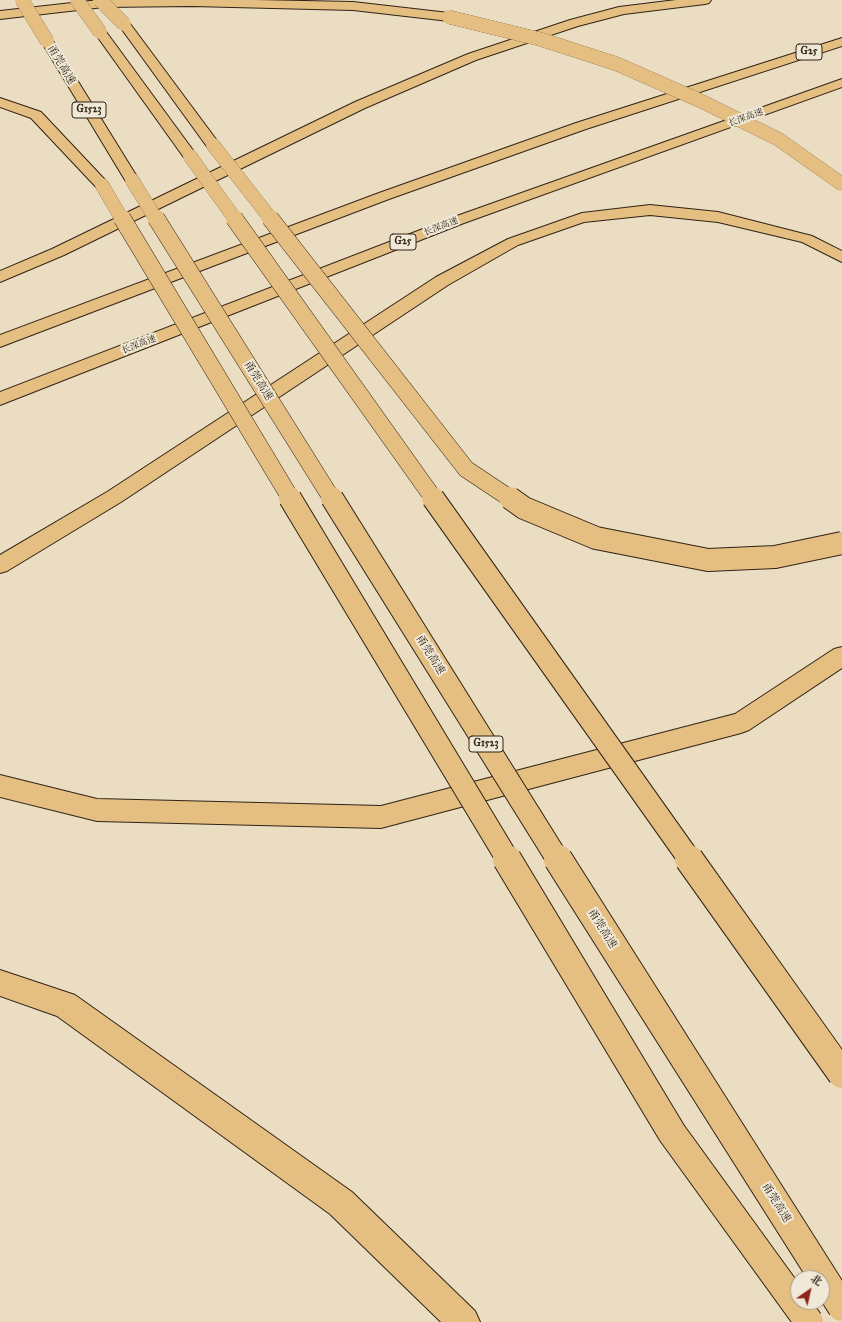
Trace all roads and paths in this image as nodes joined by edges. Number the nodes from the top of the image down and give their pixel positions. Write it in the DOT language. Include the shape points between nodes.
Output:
graph roads {
  1 [pos="22,0"];
  2 [pos="77,0"];
  3 [pos="100,0"];
  4 [pos="705,0"];
  5 [pos="0,15"];
  6 [pos="842,42"];
  7 [pos="842,83"];
  8 [pos="0,102"];
  9 [pos="842,184"];
  10 [pos="842,257"];
  11 [pos="0,277"];
  12 [pos="0,341"];
  13 [pos="0,399"];
  14 [pos="842,543"];
  15 [pos="0,565"];
  16 [pos="842,656"];
  17 [pos="0,786"];
  18 [pos="0,983"];
  19 [pos="842,1074"];
  20 [pos="842,1307"];
  21 [pos="464,1322"];
  22 [pos="809,1322"];
  1 -- 20 [label="highway, 甬莞高速 / G1523, bridge" via="132,180"];
  2 -- 19 [label="highway, bridge"];
  3 -- 14 [label="highway, bridge" via="124,24 213,145 466,469 524,508 596,538 708,560 775,557"];
  4 -- 11 [label="highway" via="623,10 574,23 472,57 360,105 58,252"];
  5 -- 9 [label="highway, bridge" via="104,3 192,2 352,6 449,17 543,40 624,68 701,100 778,139"];
  6 -- 12 [label="highway, G25" via="581,126 384,196"];
  7 -- 13 [label="highway, 长深高速 / G25" via="459,220"];
  8 -- 22 [label="highway, bridge" via="36,115 102,185 672,1133"];
  10 -- 15 [label="highway" via="807,239 726,219 650,210 582,218 513,242 442,281 114,497"];
  16 -- 17 [label="highway" via="740,723 381,817 97,810"];
  18 -- 21 [label="highway" via="65,1005 341,1202"];
}
